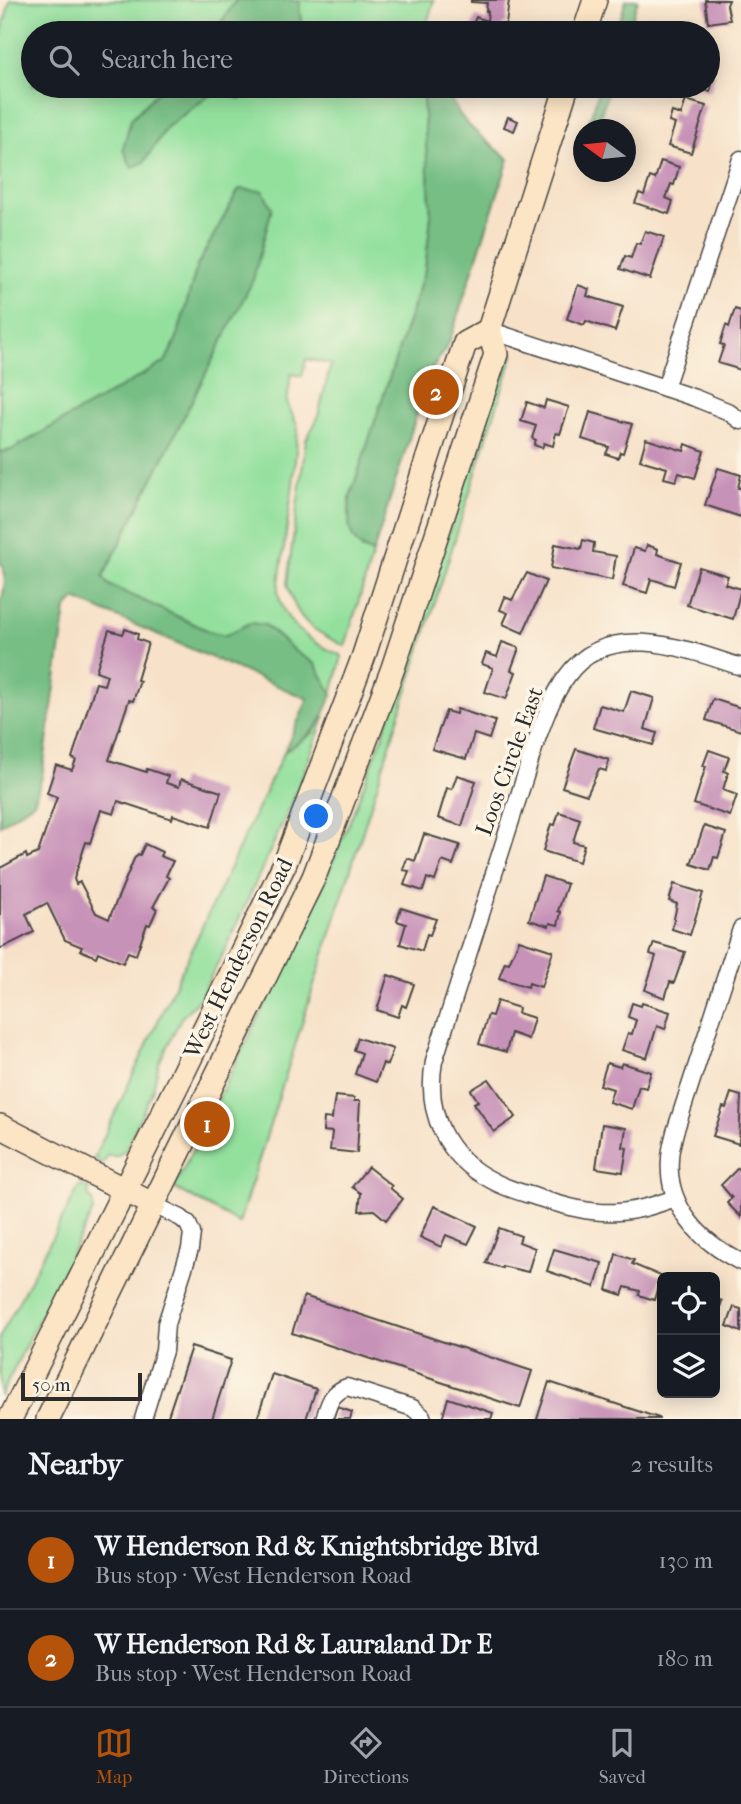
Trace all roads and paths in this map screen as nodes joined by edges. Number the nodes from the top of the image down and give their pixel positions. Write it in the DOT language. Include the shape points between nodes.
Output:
graph roads {
  1 [pos="595,0"];
  2 [pos="588,21"];
  3 [pos="563,98"];
  4 [pos="741,159"];
  5 [pos="489,330"];
  6 [pos="666,388"];
  7 [pos="741,421"];
  8 [pos="741,667"];
  9 [pos="741,929"];
  10 [pos="0,1126"];
  11 [pos="124,1189"];
  12 [pos="675,1198"];
  13 [pos="154,1205"];
  14 [pos="741,1262"];
  15 [pos="10,1419"];
  16 [pos="48,1419"];
  17 [pos="143,1419"];
  18 [pos="324,1419"];
  19 [pos="423,1419"];
  1 -- 2 [label="main road"];
  3 -- 5 [label="main road, West Henderson Road"];
  4 -- 6 [label="street"];
  5 -- 6 [label="street"];
  5 -- 11 [label="main road, West Henderson Road" via="465,343 363,658 285,863"];
  5 -- 13 [label="main road, West Henderson Road" via="496,354 354,776 314,877"];
  6 -- 7 [label="street" via="727,411"];
  8 -- 12 [label="street, Loos Circle East" via="667,645 640,642 600,649 568,674 545,719 430,1083 438,1127 450,1146 466,1164 493,1181 555,1203 617,1213"];
  9 -- 12 [label="street" via="675,1132 670,1180"];
  10 -- 11 [label="main road"];
  11 -- 13 [label="main road"];
  11 -- 15 [label="main road, West Henderson Road"];
  12 -- 14 [label="street" via="704,1239"];
  13 -- 16 [label="main road, West Henderson Road"];
  13 -- 17 [label="street" via="188,1223 192,1233"];
  18 -- 19 [label="street" via="330,1399 348,1387 413,1408"];
}
